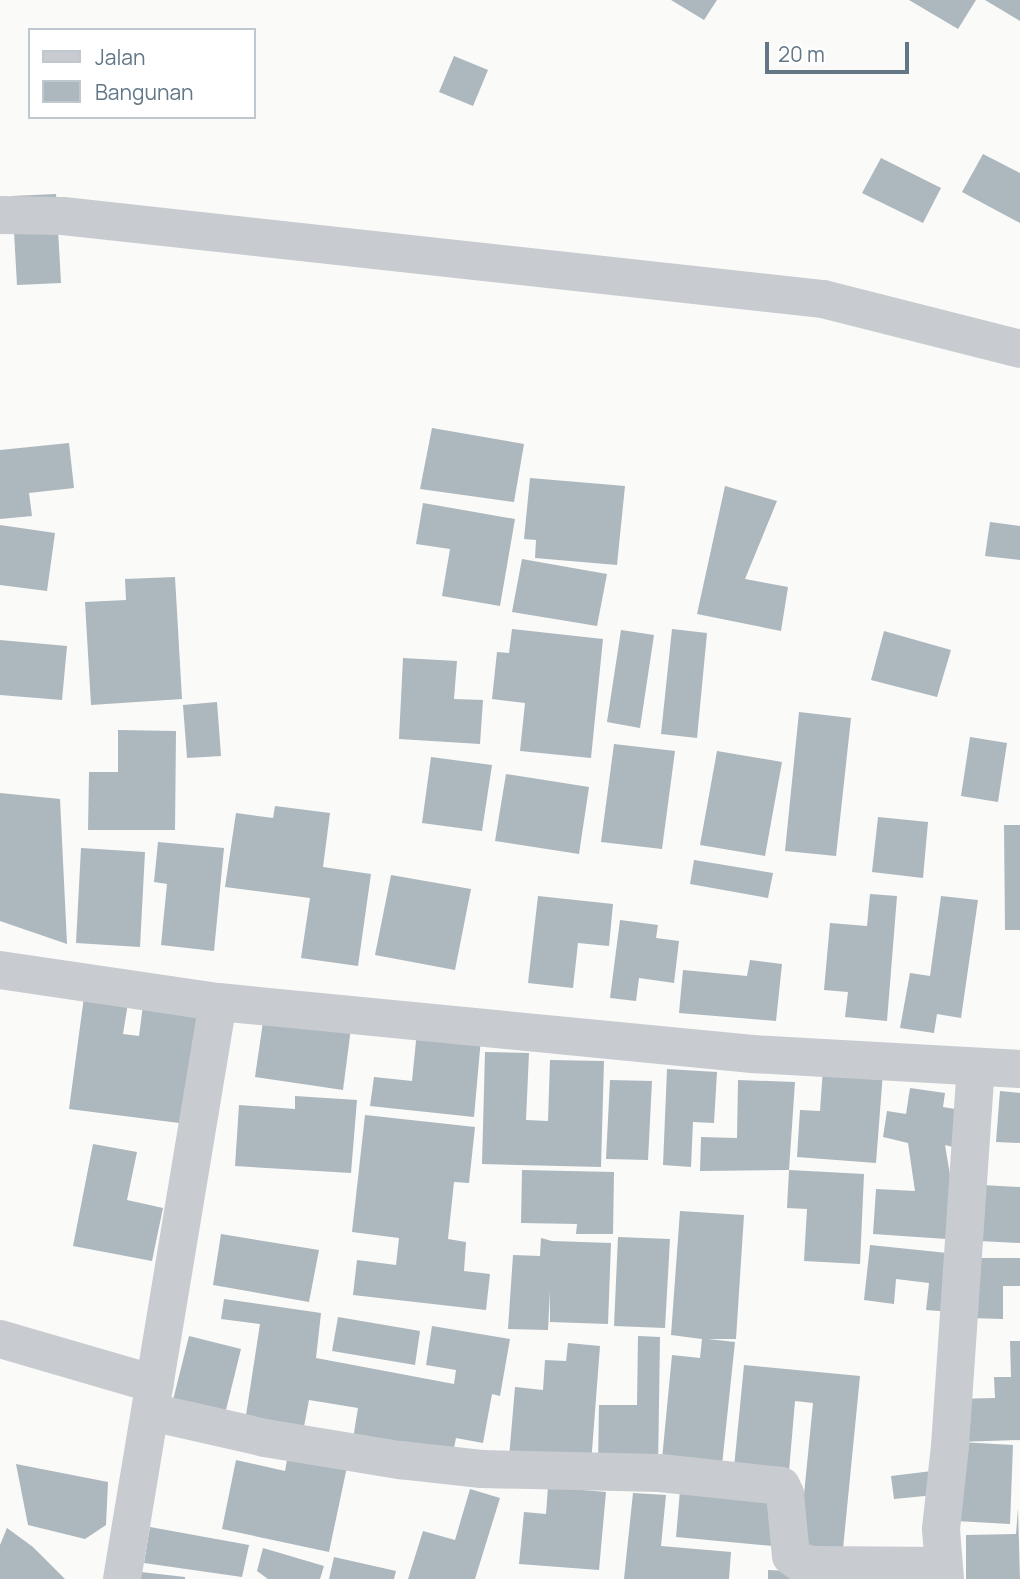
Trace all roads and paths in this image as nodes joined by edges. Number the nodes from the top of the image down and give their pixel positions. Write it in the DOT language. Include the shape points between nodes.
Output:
graph roads {
  1 [pos="0,215"];
  2 [pos="1020,349"];
  3 [pos="0,970"];
  4 [pos="218,1002"];
  5 [pos="976,1068"];
  6 [pos="1020,1069"];
  7 [pos="0,1339"];
  8 [pos="153,1398"];
  9 [pos="944,1573"];
  10 [pos="122,1579"];
  1 -- 2 [label="street" via="63,216 823,299"];
  3 -- 4 [label="street"];
  4 -- 5 [label="street" via="752,1054"];
  4 -- 8 [label="street"];
  5 -- 6 [label="street"];
  5 -- 9 [label="street" via="941,1529"];
  7 -- 8 [label="street"];
  8 -- 9 [label="street" via="265,1438 414,1461 482,1469 660,1473 781,1486 791,1556 799,1562"];
  8 -- 10 [label="street"];
}
